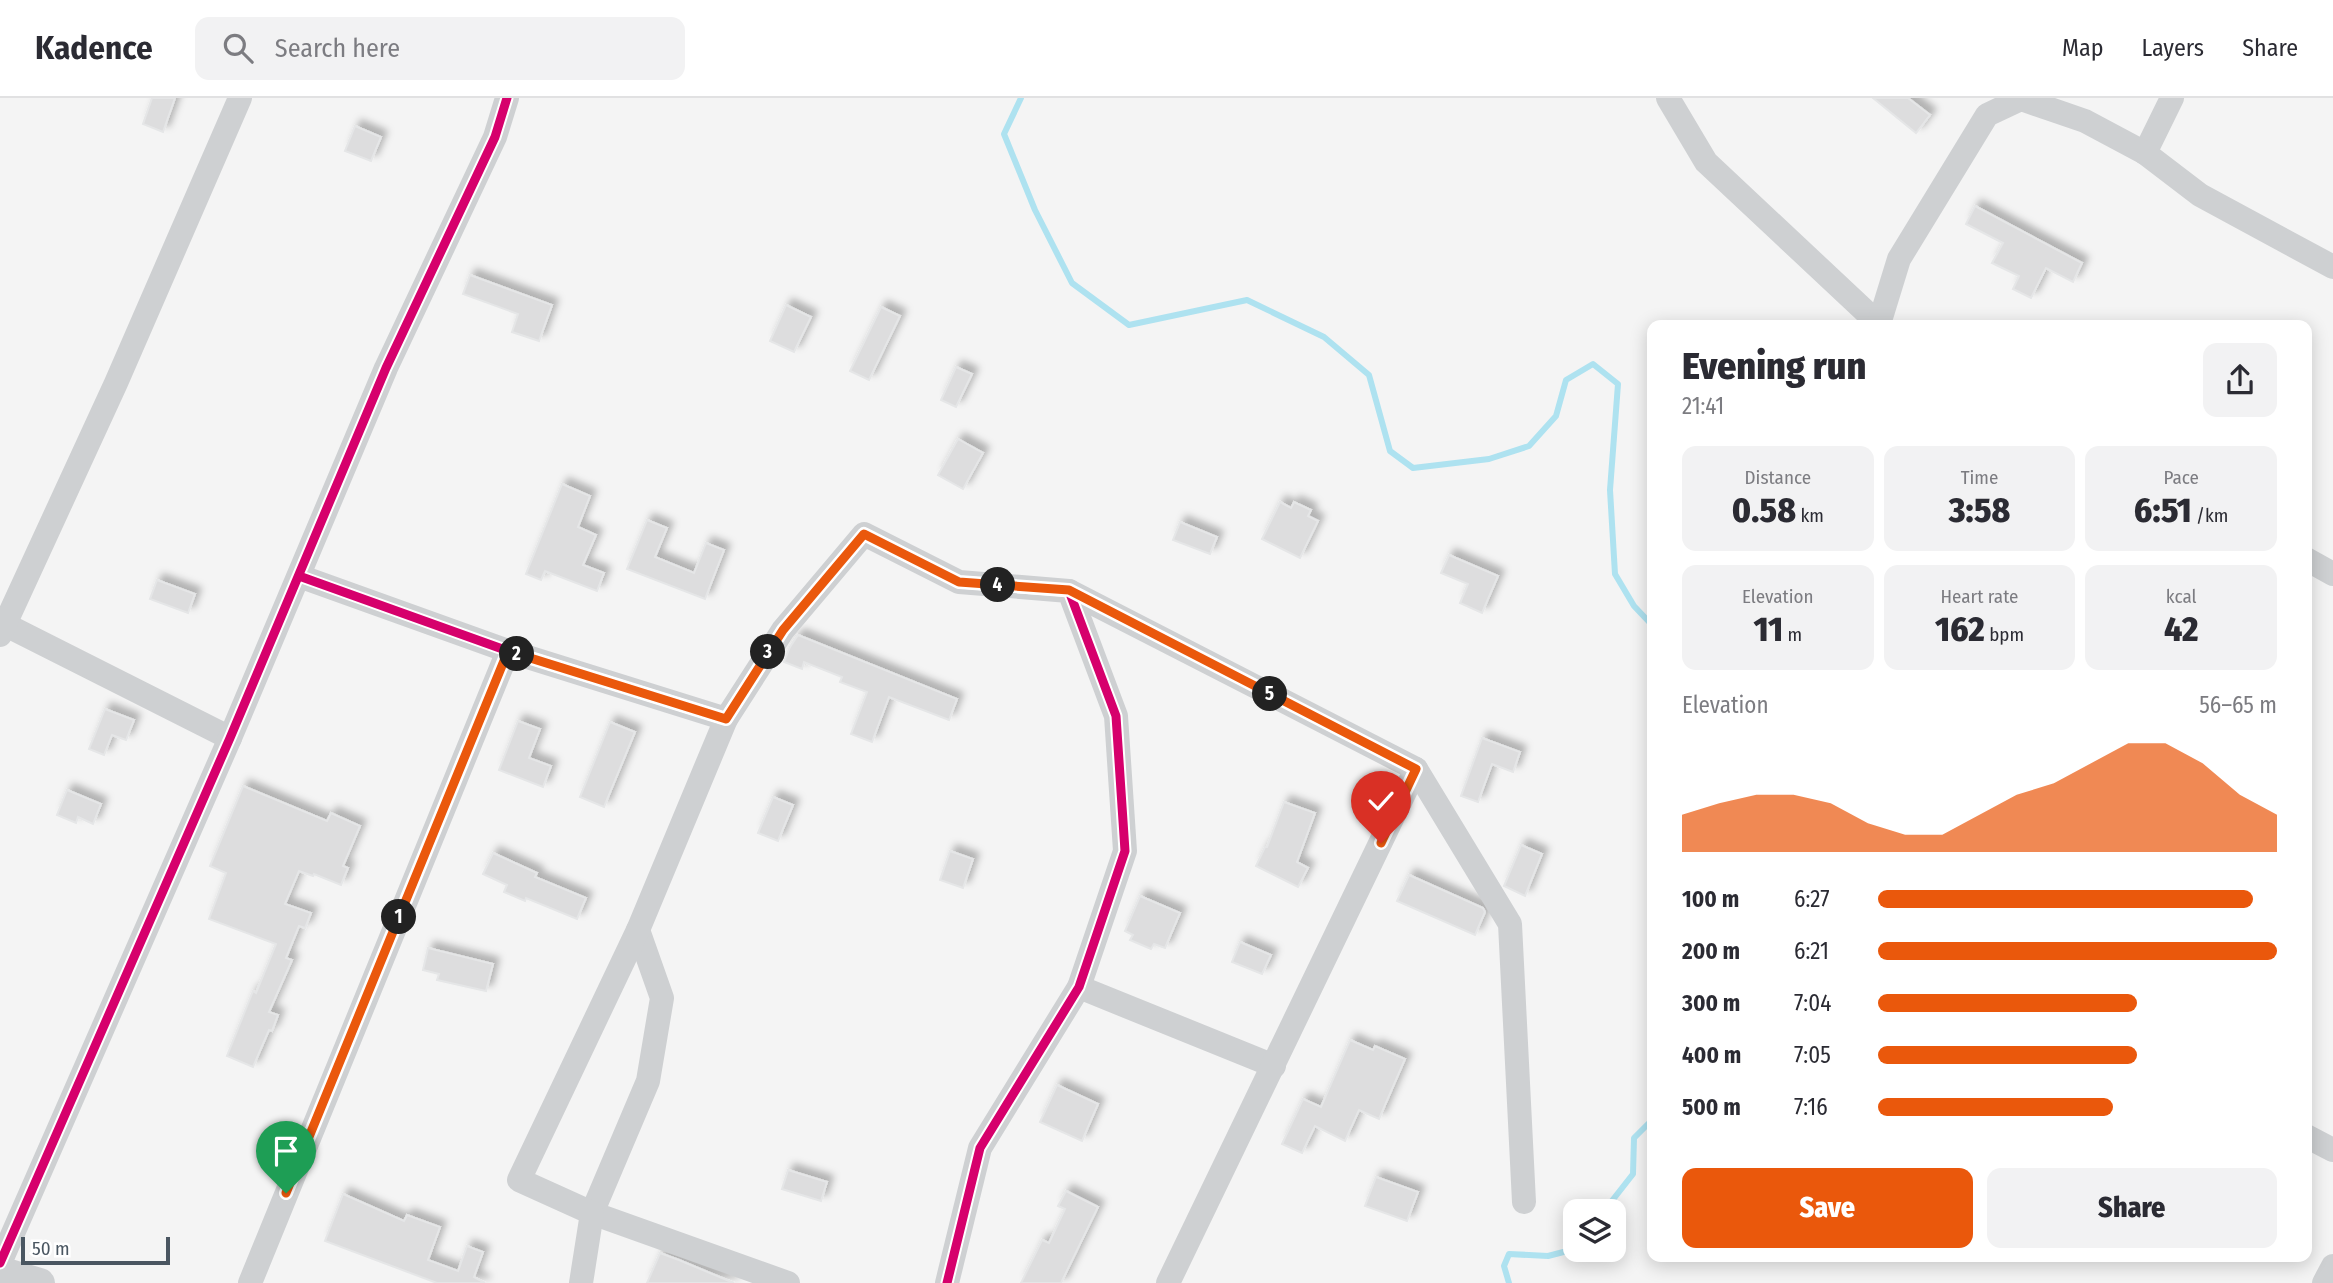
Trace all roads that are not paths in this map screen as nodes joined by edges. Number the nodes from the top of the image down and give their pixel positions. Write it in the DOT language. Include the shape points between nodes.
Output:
graph roads {
  1 [pos="240,98"];
  2 [pos="507,98"];
  3 [pos="1668,98"];
  4 [pos="2172,98"];
  5 [pos="2145,153"];
  6 [pos="2333,267"];
  7 [pos="1875,320"];
  8 [pos="1881,320"];
  9 [pos="2312,562"];
  10 [pos="2333,574"];
  11 [pos="299,576"];
  12 [pos="1069,590"];
  13 [pos="2,630"];
  14 [pos="508,651"];
  15 [pos="726,719"];
  16 [pos="230,738"];
  17 [pos="1416,769"];
  18 [pos="638,930"];
  19 [pos="1079,987"];
  20 [pos="1274,1066"];
  21 [pos="2312,1139"];
  22 [pos="2333,1150"];
  23 [pos="1524,1202"];
  24 [pos="592,1213"];
  25 [pos="0,1263"];
  26 [pos="2333,1266"];
  27 [pos="0,1271"];
  28 [pos="40,1283"];
  29 [pos="250,1283"];
  30 [pos="581,1283"];
  31 [pos="788,1283"];
  32 [pos="947,1283"];
  33 [pos="1168,1283"];
  34 [pos="2325,1283"];
  1 -- 13 [label="street"];
  2 -- 11 [label="street" via="495,137 386,368"];
  3 -- 7 [label="street" via="1706,162"];
  4 -- 5 [label="street"];
  5 -- 6 [label="street" via="2200,195"];
  5 -- 8 [label="street" via="2085,121 2021,99 1987,115 1899,259"];
  9 -- 10 [label="street"];
  11 -- 14 [label="street"];
  11 -- 16 [label="street"];
  12 -- 15 [label="street" via="959,582 864,534 783,630"];
  12 -- 17 [label="street"];
  12 -- 19 [label="street" via="1116,716 1125,851"];
  13 -- 16 [label="street"];
  14 -- 15 [label="street"];
  14 -- 29 [label="street"];
  15 -- 18 [label="street"];
  16 -- 25 [label="street"];
  17 -- 20 [label="street"];
  17 -- 23 [label="street" via="1510,924"];
  18 -- 24 [label="street" via="662,998 648,1081"];
  18 -- 24 [label="street" via="519,1180"];
  19 -- 20 [label="street"];
  19 -- 32 [label="street" via="980,1148"];
  20 -- 33 [label="street"];
  21 -- 22 [label="street"];
  24 -- 30 [label="street"];
  24 -- 31 [label="street"];
  26 -- 34 [label="street"];
  27 -- 28 [label="street"];
}
